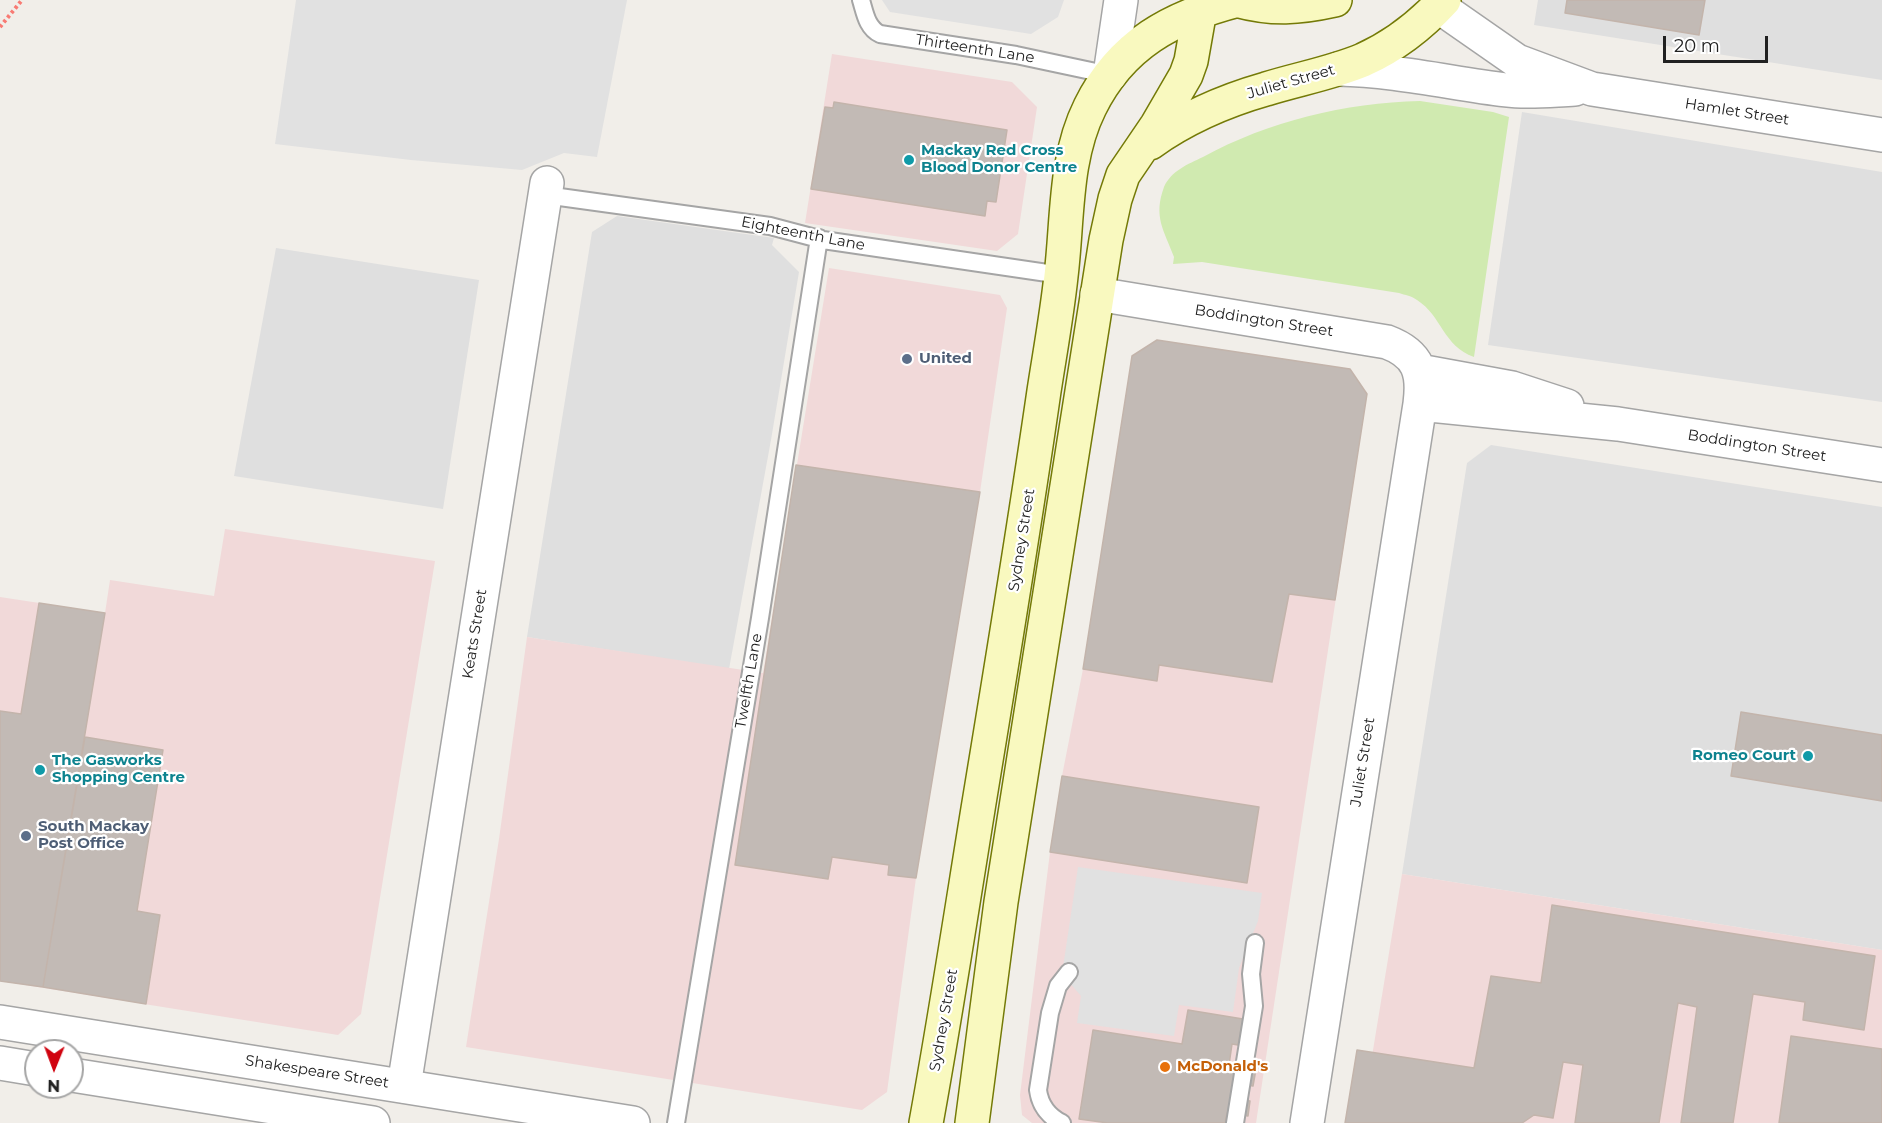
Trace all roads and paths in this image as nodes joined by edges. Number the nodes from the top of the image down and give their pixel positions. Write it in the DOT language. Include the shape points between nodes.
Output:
graph roads {
  1 [pos="22,0"];
  2 [pos="861,0"];
  3 [pos="1121,0"];
  4 [pos="1237,0"];
  5 [pos="1335,0"];
  6 [pos="1436,2"];
  7 [pos="1198,5"];
  8 [pos="0,27"];
  9 [pos="1338,69"];
  10 [pos="1110,75"];
  11 [pos="1592,89"];
  12 [pos="1882,135"];
  13 [pos="1134,157"];
  14 [pos="546,189"];
  15 [pos="819,238"];
  16 [pos="1061,275"];
  17 [pos="1097,294"];
  18 [pos="1419,371"];
  19 [pos="1420,404"];
  20 [pos="1631,426"];
  21 [pos="1882,465"];
  22 [pos="1255,942"];
  23 [pos="1069,972"];
  24 [pos="0,1022"];
  25 [pos="0,1064"];
  26 [pos="268,1065"];
  27 [pos="24,1067"];
  28 [pos="84,1078"];
  29 [pos="404,1086"];
  30 [pos="232,1112"];
  31 [pos="289,1117"];
  32 [pos="1307,1122"];
  33 [pos="373,1123"];
  34 [pos="633,1123"];
  35 [pos="676,1123"];
  36 [pos="926,1123"];
  37 [pos="972,1123"];
  38 [pos="1062,1123"];
  39 [pos="1235,1123"];
  1 -- 8 [label="path"];
  2 -- 10 [label="lane, Thirteenth Lane" via="868,24 880,34 1016,55"];
  3 -- 10 [label="street"];
  4 -- 5 [label="main road" via="1279,8"];
  4 -- 7 [label="main road"];
  6 -- 9 [label="main road, Juliet Street" via="1420,23 1392,44"];
  6 -- 11 [label="street, Hamlet Street" via="1517,61"];
  7 -- 10 [label="main road, Sydney Street" via="1154,33"];
  7 -- 13 [label="main road" via="1186,75"];
  9 -- 11 [label="street, Hamlet Street" via="1363,69 1506,90"];
  9 -- 13 [label="main road, Juliet Street" via="1209,109 1170,129"];
  10 -- 16 [label="main road, Sydney Street" via="1089,110 1075,149"];
  11 -- 12 [label="street, Hamlet Street"];
  13 -- 17 [label="main road" via="1114,199"];
  14 -- 15 [label="lane, Eighteenth Lane" via="771,226"];
  14 -- 29 [label="street, Keats Street"];
  15 -- 16 [label="lane, Eighteenth Lane"];
  15 -- 35 [label="lane, Twelfth Lane"];
  16 -- 17 [label="main road"];
  16 -- 36 [label="main road, Sydney Street" via="1026,518"];
  17 -- 18 [label="street, Boddington Street" via="1388,342 1405,350"];
  17 -- 37 [label="main road" via="1001,902"];
  18 -- 19 [label="street"];
  18 -- 20 [label="street, Boddington Street" via="1512,388"];
  19 -- 20 [label="street, Boddington Street"];
  19 -- 32 [label="street, Juliet Street"];
  20 -- 21 [label="street, Boddington Street"];
  22 -- 39 [label="lane" via="1251,974 1254,1006"];
  23 -- 38 [label="lane" via="1058,986 1050,1013 1038,1090 1045,1109"];
  24 -- 26 [label="street, Shakespeare Street"];
  25 -- 27 [label="street"];
  26 -- 29 [label="street, Shakespeare Street"];
  26 -- 30 [label="street"];
  26 -- 31 [label="street"];
  28 -- 30 [label="street"];
  29 -- 34 [label="street, Shakespeare Street"];
  30 -- 31 [label="street"];
  31 -- 33 [label="street"];
}
